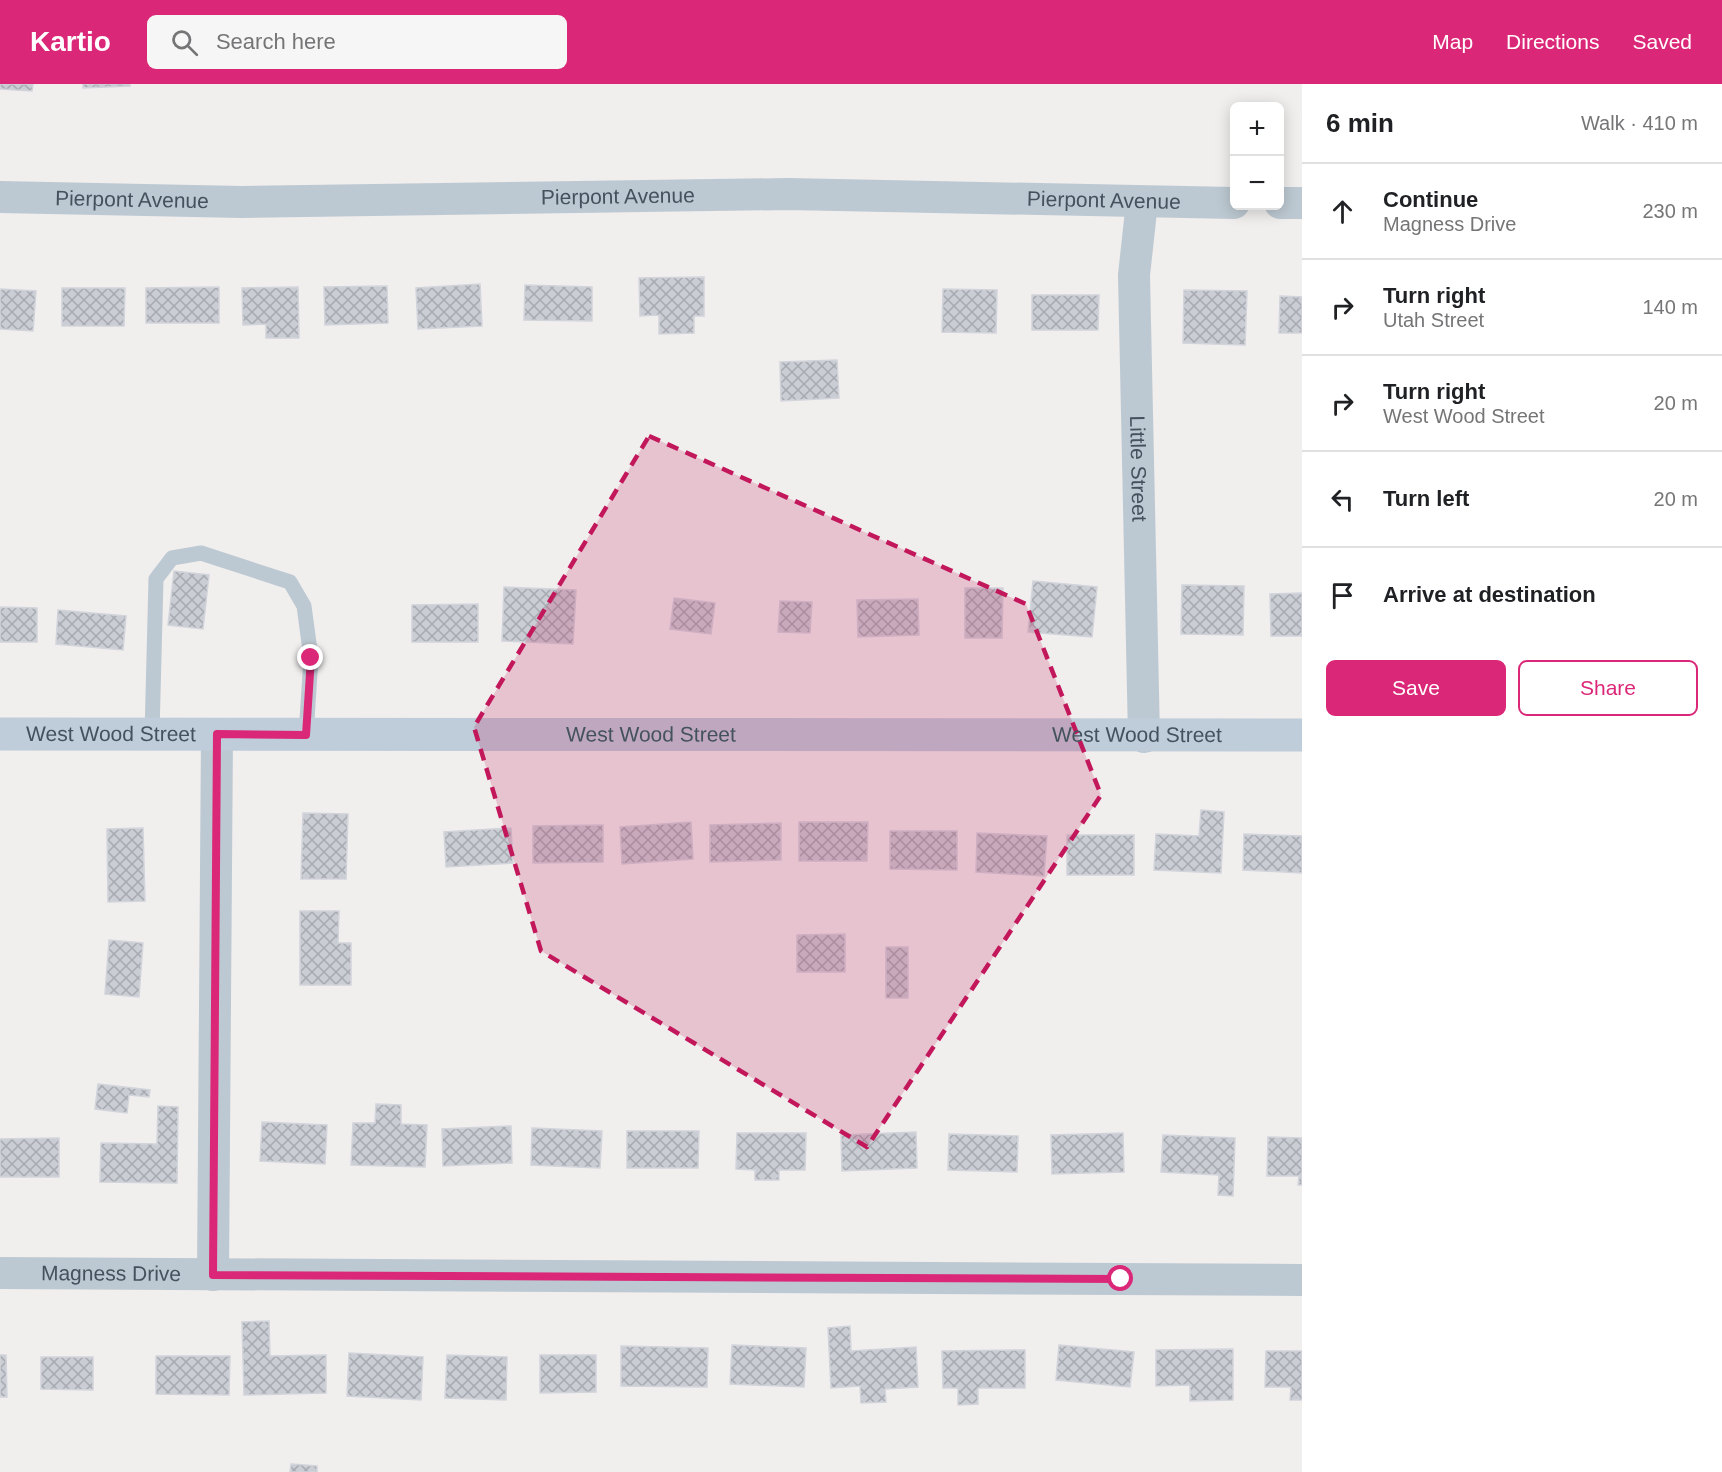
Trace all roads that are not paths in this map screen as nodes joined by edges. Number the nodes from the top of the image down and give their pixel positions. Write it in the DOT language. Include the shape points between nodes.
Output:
graph roads {
  1 [pos="0,197"];
  2 [pos="1142,202"];
  3 [pos="1230,203"];
  4 [pos="1284,203"];
  5 [pos="1302,203"];
  6 [pos="0,734"];
  7 [pos="152,734"];
  8 [pos="217,734"];
  9 [pos="306,735"];
  10 [pos="1302,735"];
  11 [pos="1144,737"];
  12 [pos="0,1274"];
  13 [pos="213,1275"];
  14 [pos="1302,1280"];
  1 -- 2 [label="street, Pierpont Avenue" via="242,202 788,194"];
  2 -- 3 [label="street, Pierpont Avenue"];
  2 -- 11 [label="street, Little Street" via="1134,275"];
  4 -- 5 [label="street"];
  6 -- 7 [label="street, West Wood Street"];
  7 -- 8 [label="street, West Wood Street"];
  7 -- 9 [label="lane" via="156,579 172,558 201,553 290,582 300,598 311,658"];
  8 -- 9 [label="street, West Wood Street"];
  8 -- 13 [label="street"];
  9 -- 11 [label="street, West Wood Street"];
  10 -- 11 [label="street, West Wood Street"];
  12 -- 13 [label="street, Magness Drive"];
  13 -- 14 [label="street, Magness Drive"];
}
